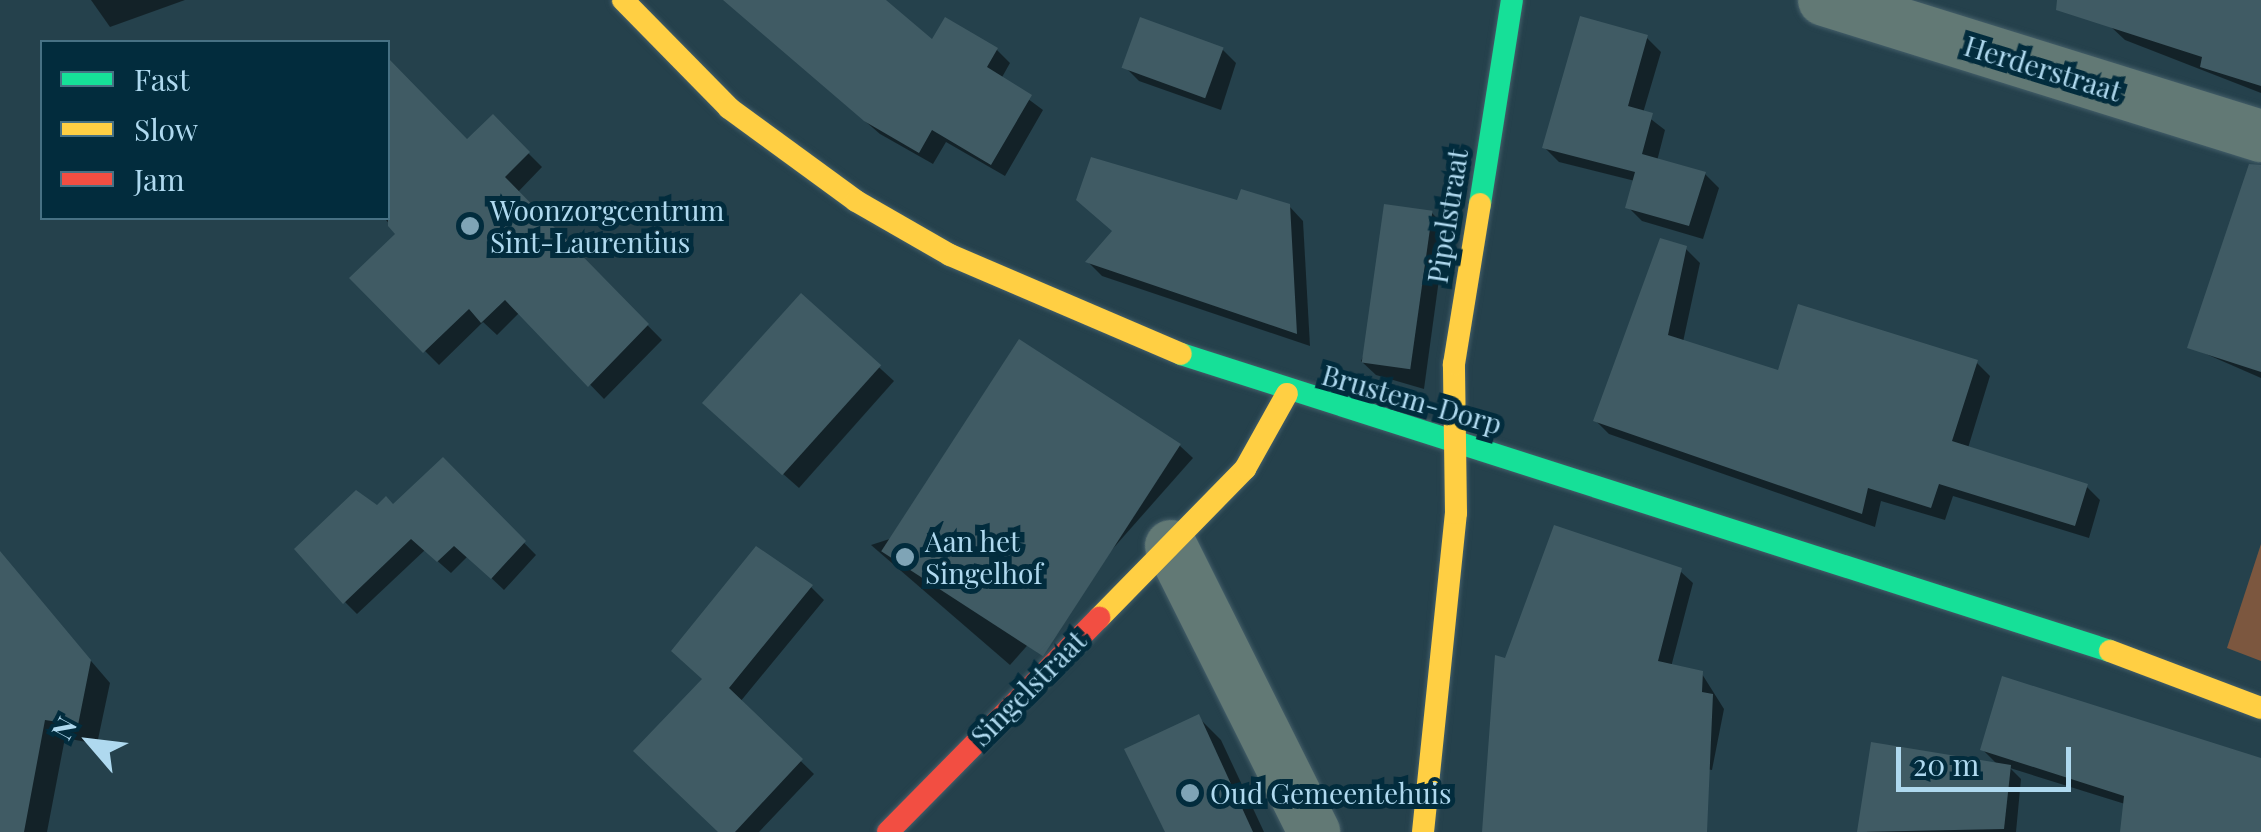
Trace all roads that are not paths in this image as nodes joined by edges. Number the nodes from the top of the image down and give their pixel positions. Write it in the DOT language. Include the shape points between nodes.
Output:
graph roads {
  1 [pos="623,0"];
  2 [pos="1512,0"];
  3 [pos="1824,0"];
  4 [pos="2261,136"];
  5 [pos="1287,394"];
  6 [pos="1458,443"];
  7 [pos="1171,546"];
  8 [pos="2261,708"];
  9 [pos="888,832"];
  10 [pos="1314,832"];
  11 [pos="1423,832"];
  1 -- 5 [label="street, Brustem-Dorp" via="729,108 856,201 950,255"];
  2 -- 6 [label="street, Pipelstraat" via="1454,364"];
  3 -- 4 [label="street, Herderstraat"];
  5 -- 6 [label="street, Brustem-Dorp"];
  5 -- 7 [label="street, Singelstraat" via="1245,470"];
  6 -- 8 [label="street, Brustem-Dorp" via="2156,665"];
  6 -- 11 [label="street"];
  7 -- 9 [label="street, Singelstraat"];
  7 -- 10 [label="street"];
}
